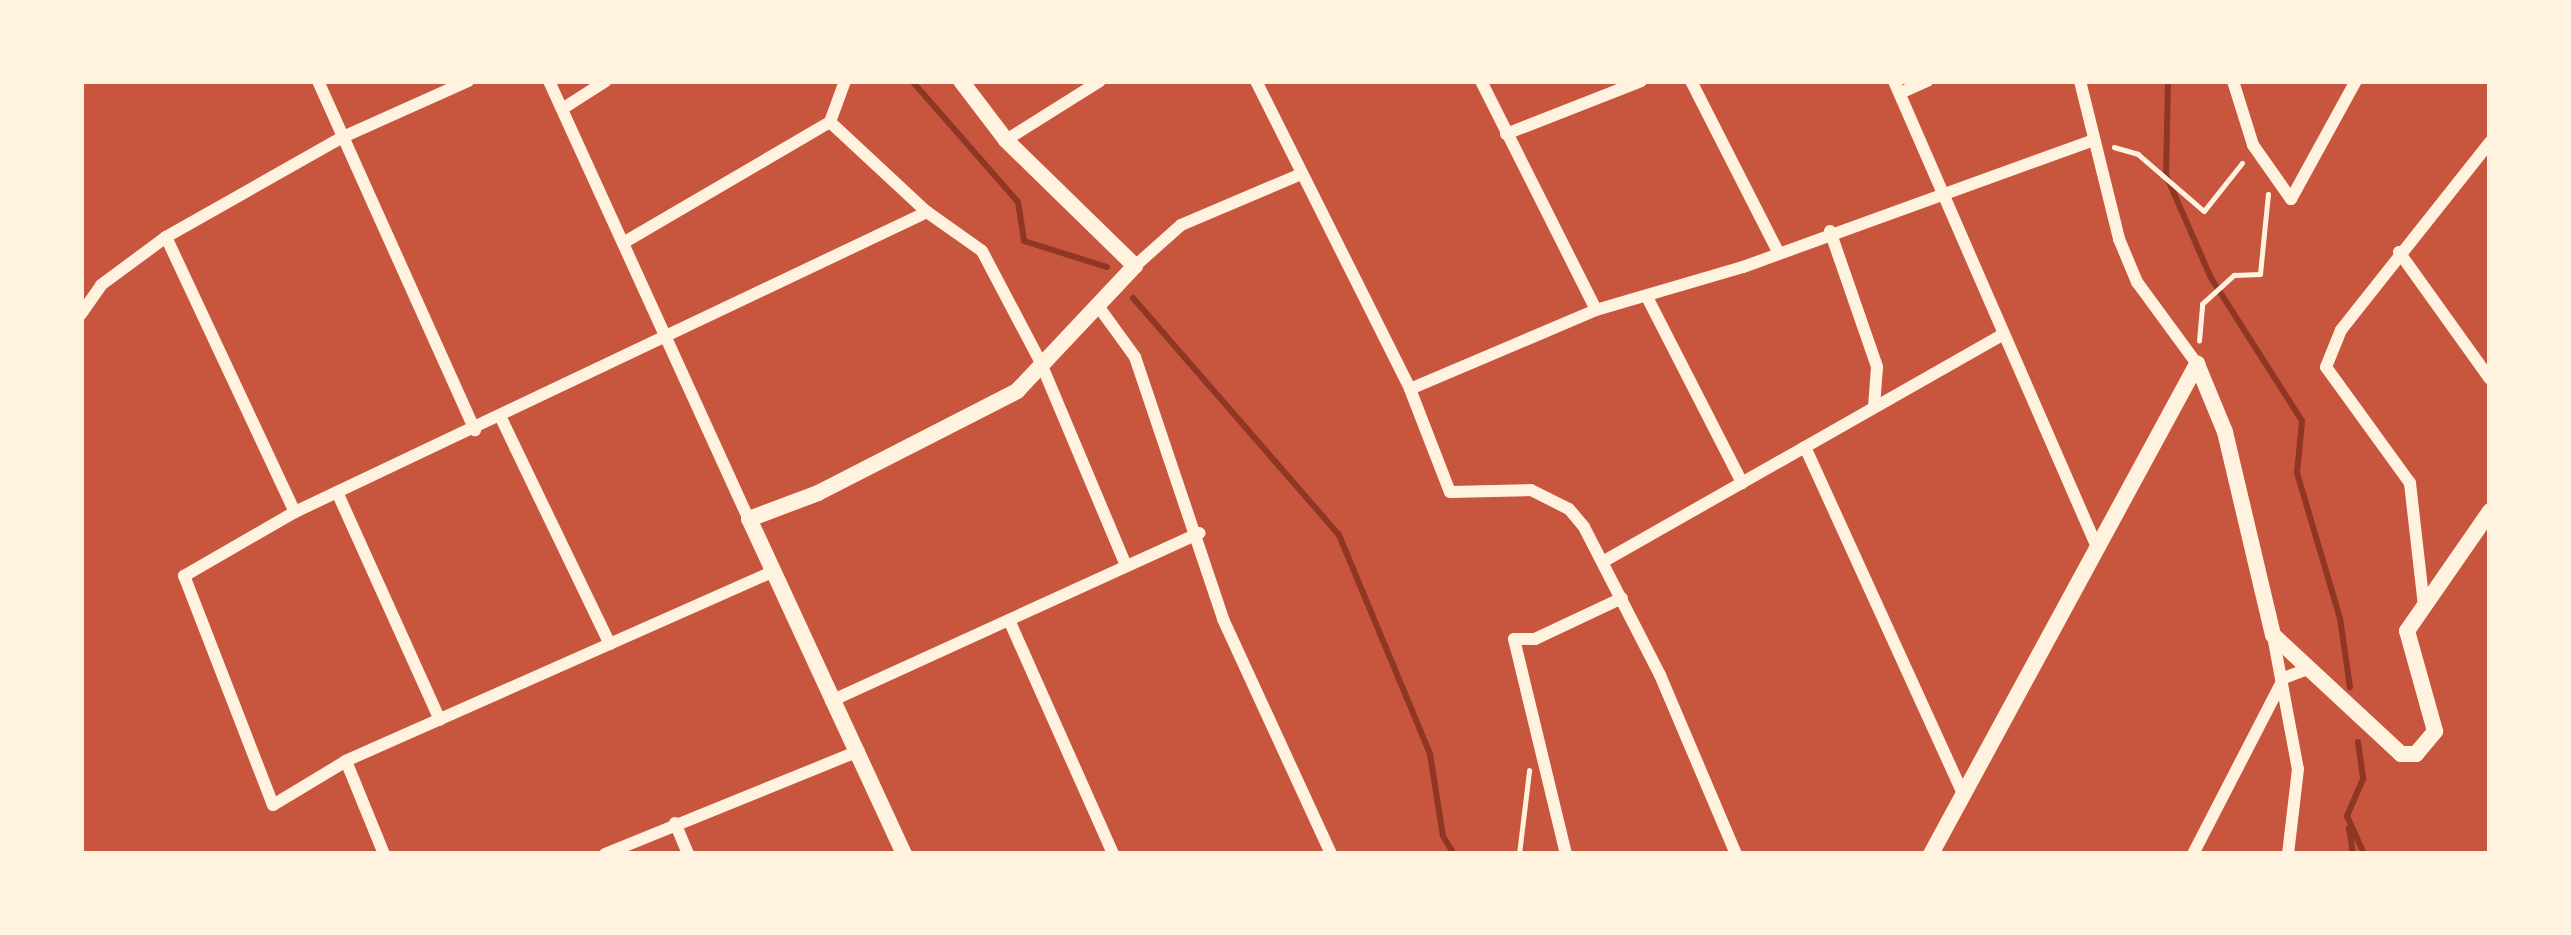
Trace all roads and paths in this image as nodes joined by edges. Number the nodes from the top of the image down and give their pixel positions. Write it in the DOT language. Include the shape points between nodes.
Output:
graph roads {
  1 [pos="318,81"];
  2 [pos="468,81"];
  3 [pos="549,81"];
  4 [pos="607,81"];
  5 [pos="845,81"];
  6 [pos="962,81"];
  7 [pos="1100,81"];
  8 [pos="1256,81"];
  9 [pos="1481,81"];
  10 [pos="1641,81"];
  11 [pos="1691,81"];
  12 [pos="1927,81"];
  13 [pos="2080,81"];
  14 [pos="2233,81"];
  15 [pos="2356,81"];
  16 [pos="1897,87"];
  17 [pos="562,109"];
  18 [pos="830,122"];
  19 [pos="1506,134"];
  20 [pos="343,137"];
  21 [pos="1006,140"];
  22 [pos="2091,141"];
  23 [pos="2490,142"];
  24 [pos="2253,145"];
  25 [pos="2269,170"];
  26 [pos="1299,176"];
  27 [pos="1942,190"];
  28 [pos="927,212"];
  29 [pos="1830,231"];
  30 [pos="166,237"];
  31 [pos="623,243"];
  32 [pos="1778,252"];
  33 [pos="2399,252"];
  34 [pos="1135,266"];
  35 [pos="1648,299"];
  36 [pos="1098,306"];
  37 [pos="1596,310"];
  38 [pos="81,314"];
  39 [pos="2000,336"];
  40 [pos="667,339"];
  41 [pos="1040,361"];
  42 [pos="2198,364"];
  43 [pos="2490,379"];
  44 [pos="1410,389"];
  45 [pos="1874,407"];
  46 [pos="501,418"];
  47 [pos="475,430"];
  48 [pos="1805,447"];
  49 [pos="1742,483"];
  50 [pos="337,492"];
  51 [pos="2490,511"];
  52 [pos="295,512"];
  53 [pos="749,519"];
  54 [pos="1200,533"];
  55 [pos="2096,545"];
  56 [pos="1606,560"];
  57 [pos="1126,566"];
  58 [pos="772,572"];
  59 [pos="1622,598"];
  60 [pos="2424,605"];
  61 [pos="1009,620"];
  62 [pos="2273,635"];
  63 [pos="610,644"];
  64 [pos="2305,670"];
  65 [pos="2284,678"];
  66 [pos="831,701"];
  67 [pos="440,720"];
  68 [pos="1536,743"];
  69 [pos="859,751"];
  70 [pos="346,761"];
  71 [pos="1963,793"];
  72 [pos="675,824"];
  73 [pos="1327,853"];
  74 [pos="384,854"];
  75 [pos="605,854"];
  76 [pos="688,854"];
  77 [pos="904,854"];
  78 [pos="1113,854"];
  79 [pos="1519,854"];
  80 [pos="1566,854"];
  81 [pos="1736,854"];
  82 [pos="1931,854"];
  83 [pos="2193,854"];
  84 [pos="2288,854"];
  1 -- 20 [label="street"];
  2 -- 20 [label="street"];
  3 -- 17 [label="street"];
  4 -- 17 [label="street"];
  5 -- 18 [label="street"];
  6 -- 21 [label="street"];
  7 -- 21 [label="street"];
  8 -- 26 [label="street"];
  9 -- 19 [label="street"];
  10 -- 19 [label="street"];
  11 -- 32 [label="street"];
  12 -- 16 [label="street"];
  13 -- 22 [label="street"];
  14 -- 24 [label="street"];
  15 -- 25 [label="street" via="2291,199"];
  16 -- 27 [label="street"];
  17 -- 31 [label="street"];
  18 -- 28 [label="street"];
  18 -- 31 [label="street"];
  19 -- 37 [label="street"];
  20 -- 30 [label="street"];
  20 -- 47 [label="street"];
  21 -- 34 [label="street"];
  22 -- 24 [label="path" via="2138,154 2204,211"];
  22 -- 27 [label="street"];
  22 -- 42 [label="street" via="2137,282"];
  23 -- 33 [label="street"];
  24 -- 25 [label="street"];
  25 -- 42 [label="path" via="2260,274 2234,275 2202,304"];
  26 -- 34 [label="street" via="1181,225"];
  26 -- 44 [label="street"];
  27 -- 29 [label="street"];
  27 -- 39 [label="street"];
  28 -- 40 [label="street"];
  28 -- 41 [label="street" via="982,251"];
  29 -- 32 [label="street"];
  29 -- 45 [label="street" via="1877,367"];
  30 -- 38 [label="street" via="101,284"];
  30 -- 52 [label="street"];
  31 -- 40 [label="street"];
  32 -- 35 [label="street"];
  33 -- 43 [label="street"];
  33 -- 60 [label="street" via="2341,330 2326,367 2410,483"];
  34 -- 36 [label="street"];
  35 -- 37 [label="street"];
  35 -- 49 [label="street"];
  36 -- 41 [label="street"];
  36 -- 54 [label="street" via="1136,357"];
  37 -- 44 [label="street"];
  39 -- 45 [label="street"];
  39 -- 55 [label="street"];
  40 -- 46 [label="street"];
  40 -- 53 [label="street"];
  41 -- 53 [label="street" via="1017,391 932,439"];
  41 -- 57 [label="street"];
  42 -- 55 [label="street"];
  42 -- 62 [label="street" via="2225,432"];
  44 -- 56 [label="street" via="1450,492 1506,486 1550,497 1569,509"];
  45 -- 48 [label="street"];
  46 -- 47 [label="street"];
  46 -- 63 [label="street"];
  47 -- 50 [label="street"];
  48 -- 49 [label="street"];
  48 -- 71 [label="street"];
  49 -- 56 [label="street"];
  50 -- 52 [label="street"];
  50 -- 67 [label="street"];
  51 -- 60 [label="street"];
  52 -- 70 [label="street" via="184,576 273,805"];
  53 -- 58 [label="street"];
  54 -- 57 [label="street"];
  54 -- 73 [label="street" via="1223,620"];
  55 -- 71 [label="street"];
  56 -- 59 [label="street"];
  57 -- 61 [label="street"];
  58 -- 63 [label="street"];
  58 -- 66 [label="street"];
  59 -- 68 [label="street" via="1535,639 1514,639"];
  59 -- 81 [label="street"];
  60 -- 64 [label="street" via="2407,631 2435,730 2416,754 2383,743"];
  61 -- 66 [label="street"];
  61 -- 78 [label="street"];
  62 -- 64 [label="street"];
  62 -- 65 [label="street"];
  63 -- 67 [label="street"];
  64 -- 65 [label="street"];
  65 -- 83 [label="street"];
  65 -- 84 [label="street" via="2298,769"];
  66 -- 69 [label="street"];
  67 -- 70 [label="street"];
  68 -- 79 [label="path" via="1517,819"];
  68 -- 80 [label="street"];
  69 -- 72 [label="street"];
  69 -- 77 [label="street"];
  70 -- 74 [label="street"];
  71 -- 82 [label="street"];
  72 -- 75 [label="street"];
  72 -- 76 [label="street"];
}
